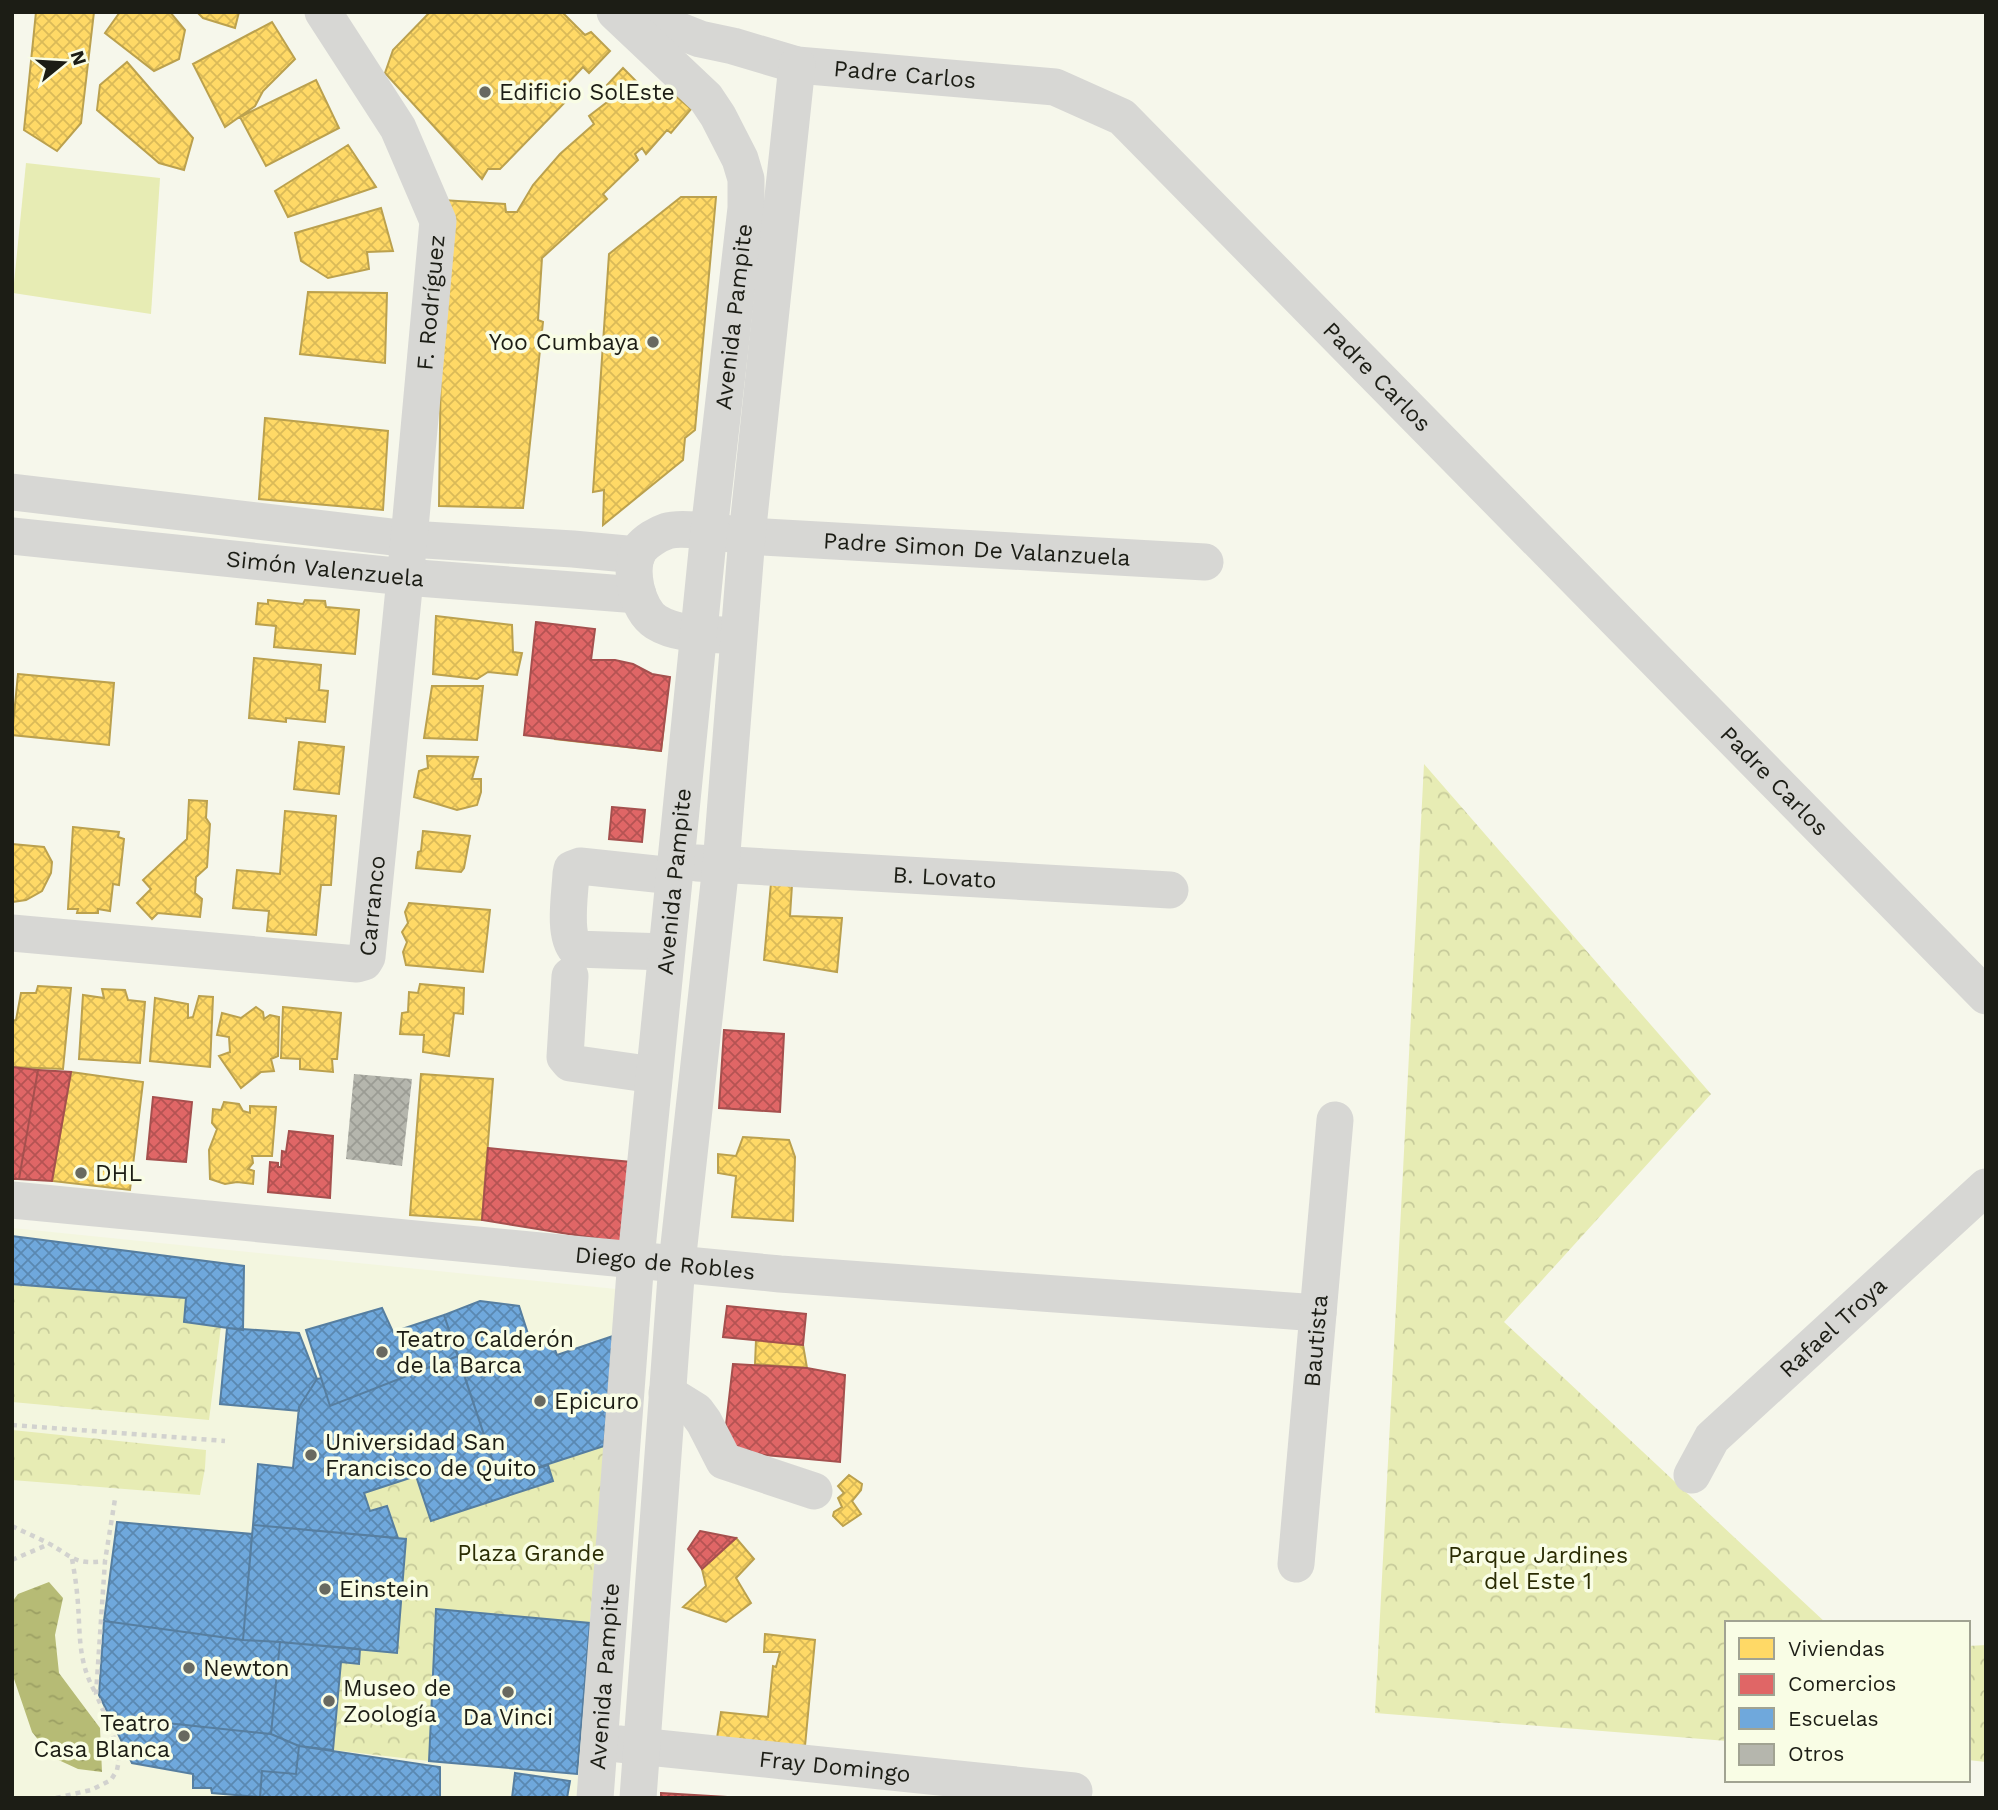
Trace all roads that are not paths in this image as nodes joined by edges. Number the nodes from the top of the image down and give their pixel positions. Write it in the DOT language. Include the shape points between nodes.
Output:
graph roads {
  1 [pos="323,12"];
  2 [pos="615,12"];
  3 [pos="632,12"];
  4 [pos="733,46"];
  5 [pos="797,65"];
  6 [pos="706,98"];
  7 [pos="791,120"];
  8 [pos="731,139"];
  9 [pos="30,494"];
  10 [pos="253,520"];
  11 [pos="709,531"];
  12 [pos="19,536"];
  13 [pos="747,536"];
  14 [pos="409,539"];
  15 [pos="637,555"];
  16 [pos="230,559"];
  17 [pos="1205,562"];
  18 [pos="405,577"];
  19 [pos="638,595"];
  20 [pos="698,634"];
  21 [pos="739,636"];
  22 [pos="721,865"];
  23 [pos="674,869"];
  24 [pos="1170,890"];
  25 [pos="12,933"];
  26 [pos="666,952"];
  27 [pos="570,976"];
  28 [pos="1986,996"];
  29 [pos="654,1075"];
  30 [pos="1335,1120"];
  31 [pos="1986,1187"];
  32 [pos="12,1199"];
  33 [pos="636,1259"];
  34 [pos="677,1263"];
  35 [pos="1318,1313"];
  36 [pos="667,1393"];
  37 [pos="1692,1475"];
  38 [pos="814,1491"];
  39 [pos="1296,1563"];
  40 [pos="597,1742"];
  41 [pos="643,1746"];
  42 [pos="1074,1791"];
  43 [pos="595,1798"];
  44 [pos="638,1798"];
  1 -- 14 [label="street, F. Rodríguez" via="398,128 438,221"];
  2 -- 6 [label="street, Avenida Pampite"];
  3 -- 4 [label="street, Padre Carlos" via="700,39"];
  4 -- 5 [label="street, Padre Carlos"];
  4 -- 6 [label="street" via="714,62 705,85"];
  5 -- 7 [label="street, Avenida Pampite"];
  5 -- 28 [label="street, Padre Carlos" via="1055,87 1122,117"];
  6 -- 8 [label="street, Avenida Pampite"];
  7 -- 8 [label="street" via="757,138"];
  7 -- 13 [label="street, Avenida Pampite"];
  8 -- 11 [label="street, Avenida Pampite" via="746,179 746,208"];
  9 -- 10 [label="street, Simón Valenzuela"];
  9 -- 12 [label="street"];
  10 -- 14 [label="street, Simón Valenzuela"];
  10 -- 16 [label="street"];
  11 -- 13 [label="street"];
  11 -- 15 [label="street" via="668,530 651,539"];
  11 -- 20 [label="street, Avenida Pampite"];
  12 -- 16 [label="street, Simón Valenzuela"];
  13 -- 17 [label="street, Padre Simon De Valanzuela"];
  13 -- 21 [label="street, Avenida Pampite"];
  14 -- 15 [label="street, Simón Valenzuela"];
  14 -- 18 [label="street, Carranco"];
  15 -- 19 [label="street"];
  16 -- 18 [label="street, Simón Valenzuela"];
  18 -- 19 [label="street, Simón Valenzuela"];
  18 -- 25 [label="street, Carranco" via="364,962"];
  19 -- 20 [label="street" via="655,622"];
  20 -- 21 [label="street"];
  20 -- 23 [label="street, Avenida Pampite"];
  21 -- 22 [label="street, Avenida Pampite"];
  22 -- 23 [label="street, B. Lovato"];
  22 -- 24 [label="street, B. Lovato"];
  22 -- 34 [label="street, Avenida Pampite"];
  23 -- 26 [label="street, Avenida Pampite"];
  23 -- 26 [label="street, B. Lovato" via="580,866 571,874 569,930 576,949"];
  26 -- 29 [label="street, Avenida Pampite"];
  27 -- 29 [label="street" via="565,1057 570,1063"];
  29 -- 33 [label="street, Avenida Pampite"];
  30 -- 35 [label="street, Bautista"];
  31 -- 37 [label="street, Rafael Troya" via="1712,1438"];
  32 -- 33 [label="street, Diego de Robles"];
  33 -- 34 [label="street, Diego de Robles"];
  33 -- 40 [label="street, Avenida Pampite"];
  34 -- 35 [label="street, Diego de Robles"];
  34 -- 36 [label="street, Avenida Pampite"];
  35 -- 39 [label="street, Bautista"];
  36 -- 38 [label="street" via="696,1411 724,1461"];
  36 -- 41 [label="street, Avenida Pampite"];
  40 -- 41 [label="street, Fray Domingo"];
  40 -- 43 [label="street, Avenida Pampite"];
  41 -- 42 [label="street, Fray Domingo"];
  41 -- 44 [label="street, Avenida Pampite"];
}
